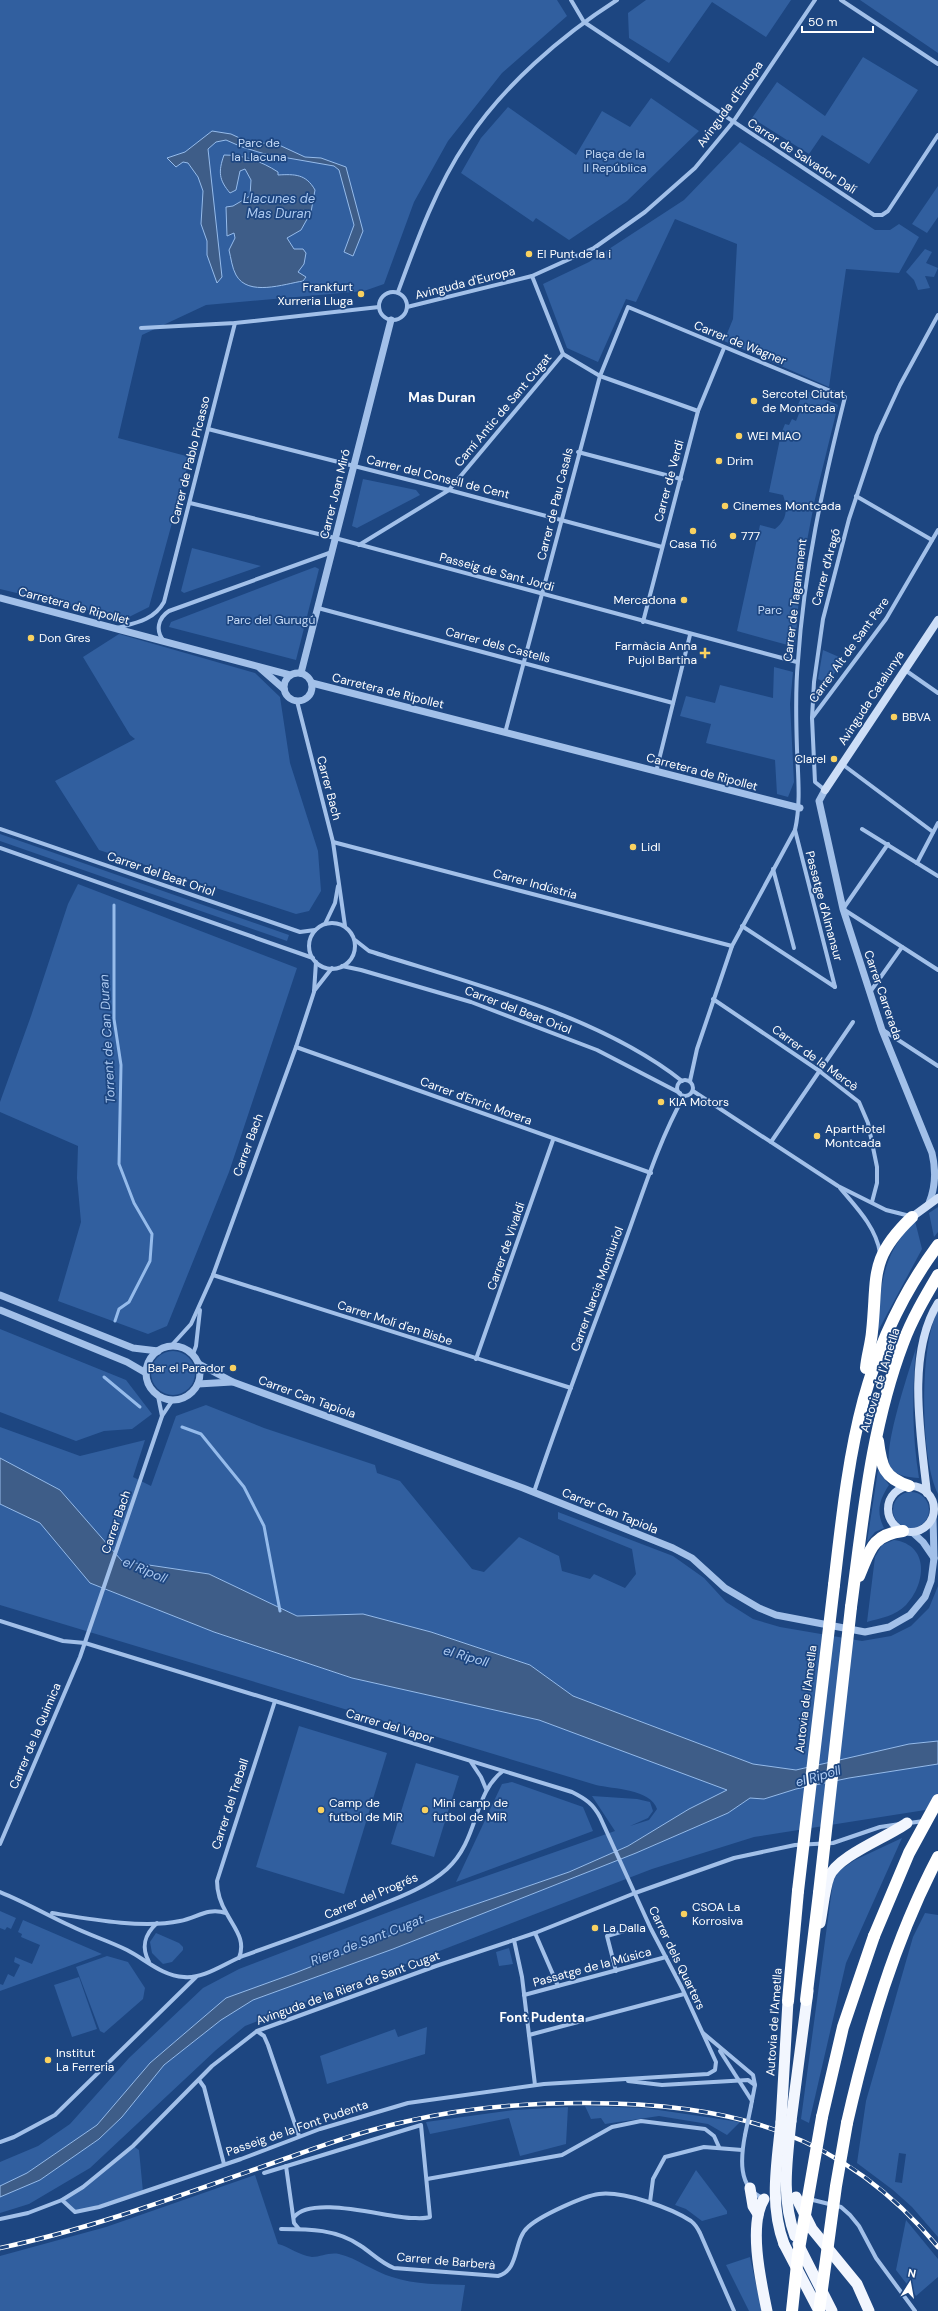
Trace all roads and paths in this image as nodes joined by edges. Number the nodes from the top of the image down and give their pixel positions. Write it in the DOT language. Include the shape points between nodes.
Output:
graph roads {
  1 [pos="571,0"];
  2 [pos="617,0"];
  3 [pos="815,0"];
  4 [pos="841,0"];
  5 [pos="584,22"];
  6 [pos="938,64"];
  7 [pos="733,122"];
  8 [pos="938,136"];
  9 [pos="532,276"];
  10 [pos="398,292"];
  11 [pos="379,307"];
  12 [pos="407,307"];
  13 [pos="628,307"];
  14 [pos="938,315"];
  15 [pos="391,320"];
  16 [pos="235,323"];
  17 [pos="141,328"];
  18 [pos="724,348"];
  19 [pos="563,354"];
  20 [pos="600,376"];
  21 [pos="845,397"];
  22 [pos="698,411"];
  23 [pos="208,429"];
  24 [pos="578,452"];
  25 [pos="354,466"];
  26 [pos="681,480"];
  27 [pos="449,490"];
  28 [pos="856,496"];
  29 [pos="190,503"];
  30 [pos="561,520"];
  31 [pos="938,530"];
  32 [pos="335,538"];
  33 [pos="932,540"];
  34 [pos="359,545"];
  35 [pos="662,547"];
  36 [pos="332,552"];
  37 [pos="543,595"];
  38 [pos="0,598"];
  39 [pos="164,602"];
  40 [pos="318,608"];
  41 [pos="169,611"];
  42 [pos="938,620"];
  43 [pos="643,622"];
  44 [pos="117,628"];
  45 [pos="690,635"];
  46 [pos="164,641"];
  47 [pos="525,662"];
  48 [pos="797,662"];
  49 [pos="258,666"];
  50 [pos="904,670"];
  51 [pos="302,673"];
  52 [pos="290,675"];
  53 [pos="312,683"];
  54 [pos="284,689"];
  55 [pos="938,693"];
  56 [pos="297,701"];
  57 [pos="673,703"];
  58 [pos="812,718"];
  59 [pos="505,733"];
  60 [pos="842,764"];
  61 [pos="656,772"];
  62 [pos="825,790"];
  63 [pos="800,808"];
  64 [pos="938,823"];
  65 [pos="0,829"];
  66 [pos="862,829"];
  67 [pos="794,830"];
  68 [pos="933,832"];
  69 [pos="333,842"];
  70 [pos="888,844"];
  71 [pos="0,848"];
  72 [pos="917,862"];
  73 [pos="773,868"];
  74 [pos="938,876"];
  75 [pos="338,882"];
  76 [pos="843,909"];
  77 [pos="325,924"];
  78 [pos="345,926"];
  79 [pos="742,926"];
  80 [pos="315,930"];
  81 [pos="355,940"];
  82 [pos="732,946"];
  83 [pos="902,947"];
  84 [pos="794,948"];
  85 [pos="313,958"];
  86 [pos="316,962"];
  87 [pos="342,966"];
  88 [pos="332,968"];
  89 [pos="938,970"];
  90 [pos="314,992"];
  91 [pos="870,992"];
  92 [pos="713,999"];
  93 [pos="853,1022"];
  94 [pos="882,1030"];
  95 [pos="296,1047"];
  96 [pos="938,1066"];
  97 [pos="818,1070"];
  98 [pos="682,1080"];
  99 [pos="690,1081"];
  100 [pos="693,1091"];
  101 [pos="682,1095"];
  102 [pos="553,1140"];
  103 [pos="771,1142"];
  104 [pos="932,1153"];
  105 [pos="938,1162"];
  106 [pos="651,1173"];
  107 [pos="838,1186"];
  108 [pos="938,1198"];
  109 [pos="872,1202"];
  110 [pos="929,1203"];
  111 [pos="912,1217"];
  112 [pos="938,1245"];
  113 [pos="881,1257"];
  114 [pos="938,1275"];
  115 [pos="213,1276"];
  116 [pos="0,1295"];
  117 [pos="938,1303"];
  118 [pos="201,1305"];
  119 [pos="0,1310"];
  120 [pos="171,1346"];
  121 [pos="158,1351"];
  122 [pos="193,1354"];
  123 [pos="476,1359"];
  124 [pos="199,1364"];
  125 [pos="146,1372"];
  126 [pos="233,1382"];
  127 [pos="198,1384"];
  128 [pos="571,1388"];
  129 [pos="866,1390"];
  130 [pos="158,1396"];
  131 [pos="172,1401"];
  132 [pos="162,1416"];
  133 [pos="877,1432"];
  134 [pos="909,1486"];
  135 [pos="534,1492"];
  136 [pos="927,1493"];
  137 [pos="933,1517"];
  138 [pos="908,1532"];
  139 [pos="934,1558"];
  140 [pos="854,1586"];
  141 [pos="0,1621"];
  142 [pos="88,1635"];
  143 [pos="85,1643"];
  144 [pos="275,1701"];
  145 [pos="471,1762"];
  146 [pos="503,1771"];
  147 [pos="486,1789"];
  148 [pos="938,1800"];
  149 [pos="930,1820"];
  150 [pos="907,1823"];
  151 [pos="0,1844"];
  152 [pos="938,1857"];
  153 [pos="0,1892"];
  154 [pos="635,1893"];
  155 [pos="48,1913"];
  156 [pos="226,1913"];
  157 [pos="157,1923"];
  158 [pos="624,1931"];
  159 [pos="535,1933"];
  160 [pos="514,1940"];
  161 [pos="666,1957"];
  162 [pos="238,1958"];
  163 [pos="150,1963"];
  164 [pos="616,1971"];
  165 [pos="196,1976"];
  166 [pos="558,1986"];
  167 [pos="684,1994"];
  168 [pos="524,1995"];
  169 [pos="806,2000"];
  170 [pos="788,2001"];
  171 [pos="257,2031"];
  172 [pos="701,2032"];
  173 [pos="530,2035"];
  174 [pos="715,2044"];
  175 [pos="715,2070"];
  176 [pos="199,2080"];
  177 [pos="620,2080"];
  178 [pos="740,2081"];
  179 [pos="535,2085"];
  180 [pos="755,2086"];
  181 [pos="752,2101"];
  182 [pos="786,2121"];
  183 [pos="299,2136"];
  184 [pos="0,2142"];
  185 [pos="719,2147"];
  186 [pos="742,2150"];
  187 [pos="224,2164"];
  188 [pos="286,2166"];
  189 [pos="264,2174"];
  190 [pos="427,2179"];
  191 [pos="750,2188"];
  192 [pos="764,2199"];
  193 [pos="62,2200"];
  194 [pos="801,2201"];
  195 [pos="650,2202"];
  196 [pos="758,2214"];
  197 [pos="294,2217"];
  198 [pos="0,2219"];
  199 [pos="280,2229"];
  200 [pos="299,2229"];
  201 [pos="811,2297"];
  202 [pos="766,2306"];
  203 [pos="867,2309"];
  204 [pos="734,2311"];
  205 [pos="772,2311"];
  206 [pos="792,2311"];
  207 [pos="810,2311"];
  208 [pos="819,2311"];
  209 [pos="832,2311"];
  210 [pos="915,2311"];
  1 -- 5 [label="street"];
  2 -- 5 [label="street"];
  3 -- 7 [label="street, Avinguda d'Europa"];
  4 -- 6 [label="street"];
  5 -- 7 [label="street, Carrer de Salvador Dalí"];
  5 -- 10 [label="street" via="542,57 502,97 467,140 423,225"];
  7 -- 8 [label="street, Carrer de Salvador Dalí" via="874,215 882,215 891,208"];
  7 -- 9 [label="street, Avinguda d'Europa" via="695,168 645,212 594,248"];
  9 -- 12 [label="street, Avinguda d'Europa"];
  9 -- 19 [label="street"];
  10 -- 11 [label="street" via="388,292 384,295"];
  10 -- 12 [label="street" via="404,297"];
  11 -- 15 [label="street" via="381,314"];
  11 -- 16 [label="street"];
  12 -- 15 [label="street" via="402,317"];
  13 -- 18 [label="street, Carrer de Wagner"];
  13 -- 20 [label="street, Carrer de Pau Casals"];
  14 -- 28 [label="street, Carrer d'Aragó" via="877,435"];
  15 -- 25 [label="street, Carrer Joan Miró"];
  16 -- 17 [label="street"];
  16 -- 23 [label="street, Carrer de Pablo Picasso"];
  18 -- 21 [label="street, Carrer de Wagner"];
  18 -- 22 [label="street, Carrer de Verdi"];
  19 -- 20 [label="street"];
  19 -- 27 [label="street, Camí Antic de Sant Cugat"];
  20 -- 22 [label="street"];
  20 -- 24 [label="street, Carrer de Pau Casals"];
  21 -- 48 [label="street, Carrer de Tagamanent" via="816,518"];
  22 -- 26 [label="street, Carrer de Verdi"];
  23 -- 25 [label="street, Carrer del Consell de Cent"];
  23 -- 29 [label="street, Carrer de Pablo Picasso"];
  24 -- 26 [label="street"];
  24 -- 30 [label="street, Carrer de Pau Casals"];
  25 -- 27 [label="street, Carrer del Consell de Cent"];
  25 -- 32 [label="street, Carrer Joan Miró"];
  26 -- 35 [label="street, Carrer de Verdi"];
  27 -- 30 [label="street, Carrer del Consell de Cent"];
  27 -- 34 [label="street, Camí Antic de Sant Cugat"];
  28 -- 33 [label="street"];
  28 -- 58 [label="street, Carrer d'Aragó" via="823,619"];
  29 -- 32 [label="street, Passeig de Sant Jordi"];
  29 -- 39 [label="street, Carrer de Pablo Picasso"];
  30 -- 35 [label="street, Carrer del Consell de Cent"];
  30 -- 37 [label="street, Carrer de Pau Casals"];
  31 -- 33 [label="street, Carrer Alt de Sant Pere"];
  32 -- 34 [label="street, Passeig de Sant Jordi"];
  32 -- 36 [label="street, Carrer Joan Miró"];
  33 -- 58 [label="street, Carrer Alt de Sant Pere" via="886,619"];
  34 -- 37 [label="street, Passeig de Sant Jordi"];
  35 -- 43 [label="street, Carrer de Verdi"];
  36 -- 40 [label="street, Carrer Joan Miró"];
  36 -- 41 [label="street"];
  37 -- 43 [label="street, Passeig de Sant Jordi"];
  37 -- 47 [label="street, Carrer de Pau Casals"];
  38 -- 44 [label="street, Carretera de Ripollet"];
  39 -- 41 [label="street"];
  39 -- 44 [label="street, Carrer de Pablo Picasso" via="148,619"];
  40 -- 47 [label="street, Carrer dels Castells"];
  40 -- 51 [label="street, Carrer Joan Miró"];
  41 -- 46 [label="street" via="162,616 158,627"];
  42 -- 50 [label="main road, Avinguda Catalunya"];
  43 -- 45 [label="street, Passeig de Sant Jordi"];
  44 -- 46 [label="street, Carretera de Ripollet"];
  45 -- 48 [label="street, Passeig de Sant Jordi"];
  45 -- 57 [label="street"];
  46 -- 49 [label="street, Carretera de Ripollet"];
  47 -- 57 [label="street, Carrer dels Castells"];
  47 -- 59 [label="street, Carrer de Pau Casals"];
  48 -- 63 [label="street, Carrer de Tagamanent" via="796,725"];
  49 -- 52 [label="street, Carretera de Ripollet"];
  49 -- 54 [label="street, Carretera de Ripollet"];
  50 -- 55 [label="street"];
  50 -- 60 [label="main road, Avinguda Catalunya"];
  51 -- 52 [label="street"];
  51 -- 53 [label="street" via="309,677"];
  52 -- 54 [label="street" via="284,683"];
  53 -- 56 [label="street" via="310,696"];
  53 -- 59 [label="street, Carretera de Ripollet"];
  54 -- 56 [label="street" via="288,696"];
  56 -- 69 [label="street, Carrer Bach"];
  57 -- 61 [label="street"];
  58 -- 62 [label="street, Carrer d'Aragó" via="815,782"];
  59 -- 61 [label="street, Carretera de Ripollet"];
  60 -- 62 [label="main road, Avinguda Catalunya"];
  60 -- 68 [label="street"];
  61 -- 63 [label="street, Carretera de Ripollet"];
  62 -- 76 [label="street, Carrer Carrerada" via="818,801"];
  63 -- 67 [label="street"];
  64 -- 68 [label="street"];
  65 -- 80 [label="street, Carrer del Beat Oriol" via="300,932"];
  66 -- 70 [label="street"];
  67 -- 73 [label="street"];
  67 -- 79 [label="street, Passatge d'Almansur" via="835,987"];
  68 -- 72 [label="street"];
  69 -- 75 [label="street, Carrer Bach"];
  69 -- 82 [label="street, Carrer Indústria"];
  70 -- 72 [label="street"];
  70 -- 76 [label="street"];
  71 -- 85 [label="street"];
  72 -- 74 [label="street"];
  73 -- 79 [label="street"];
  73 -- 84 [label="street"];
  75 -- 77 [label="street, Carrer Bach" via="335,903"];
  75 -- 78 [label="street, Carrer Bach"];
  76 -- 83 [label="street"];
  76 -- 91 [label="street, Carrer Carrerada"];
  77 -- 78 [label="street" via="330,922"];
  77 -- 80 [label="street, Carrer del Beat Oriol"];
  78 -- 81 [label="street, Carrer del Beat Oriol"];
  79 -- 82 [label="street"];
  80 -- 85 [label="street" via="310,938 309,947"];
  81 -- 87 [label="street" via="353,956"];
  81 -- 98 [label="street, Carrer del Beat Oriol" via="369,951 526,1002 604,1034 663,1066"];
  82 -- 92 [label="street"];
  83 -- 89 [label="street"];
  83 -- 91 [label="street"];
  85 -- 86 [label="street"];
  86 -- 88 [label="street"];
  86 -- 90 [label="street, Carrer Bach"];
  87 -- 88 [label="street, Carrer del Beat Oriol"];
  87 -- 101 [label="street, Carrer del Beat Oriol" via="478,1004 597,1050"];
  88 -- 90 [label="street, Carrer Bach"];
  90 -- 95 [label="street, Carrer Bach"];
  91 -- 94 [label="street, Carrer Carrerada"];
  92 -- 97 [label="street, Carrer de la Mercè"];
  92 -- 99 [label="street" via="694,1056"];
  93 -- 97 [label="street"];
  94 -- 96 [label="street"];
  94 -- 104 [label="street, Carrer Carrerada"];
  95 -- 102 [label="street, Carrer d'Enric Morera"];
  95 -- 115 [label="street, Carrer Bach"];
  97 -- 103 [label="street"];
  97 -- 109 [label="street, Carrer de la Mercè" via="859,1102 868,1123 878,1183"];
  98 -- 99 [label="street, Carrer del Beat Oriol"];
  98 -- 101 [label="street" via="678,1086"];
  99 -- 100 [label="street" via="693,1084"];
  100 -- 101 [label="street" via="690,1095"];
  100 -- 103 [label="street"];
  101 -- 106 [label="street, Carrer Narcis Montiuriol"];
  102 -- 106 [label="street, Carrer d'Enric Morera"];
  102 -- 123 [label="street, Carrer de Vivaldi"];
  103 -- 107 [label="street"];
  104 -- 105 [label="street"];
  104 -- 110 [label="street, Carrer Carrerada" via="936,1169"];
  106 -- 128 [label="street, Carrer Narcis Montiuriol"];
  107 -- 109 [label="street"];
  107 -- 113 [label="street" via="875,1234"];
  108 -- 110 [label="main road"];
  109 -- 111 [label="street" via="886,1210"];
  110 -- 111 [label="main road"];
  111 -- 113 [label="highway" via="888,1242"];
  112 -- 129 [label="highway, Autovia de l'Ametlla" via="907,1291 890,1323"];
  113 -- 129 [label="highway" via="874,1287"];
  114 -- 133 [label="highway, Autovia de l'Ametlla" via="903,1343"];
  115 -- 118 [label="street, Carrer Bach"];
  115 -- 123 [label="street, Carrer Molí d'en Bisbe"];
  116 -- 121 [label="street" via="133,1348"];
  117 -- 136 [label="main road" via="924,1335 919,1380"];
  118 -- 120 [label="street, Carrer Bach" via="191,1324"];
  118 -- 122 [label="street, Carrer Bach"];
  119 -- 125 [label="street"];
  120 -- 121 [label="street"];
  120 -- 122 [label="street" via="186,1349"];
  121 -- 125 [label="street" via="147,1364"];
  122 -- 124 [label="street"];
  123 -- 128 [label="street, Carrer Molí d'en Bisbe"];
  124 -- 126 [label="street, Carrer Can Tapiola"];
  124 -- 127 [label="street"];
  125 -- 130 [label="street" via="149,1386"];
  126 -- 127 [label="street, Carrer Can Tapiola"];
  126 -- 135 [label="street, Carrer Can Tapiola"];
  127 -- 131 [label="street" via="190,1395"];
  128 -- 135 [label="street, Carrer Narcis Montiuriol"];
  129 -- 170 [label="highway, Autovia de l'Ametlla, bridge" via="849,1462 798,1891"];
  130 -- 131 [label="street"];
  130 -- 132 [label="street, Carrer Bach"];
  131 -- 132 [label="street, Carrer Bach"];
  132 -- 142 [label="street, Carrer Bach"];
  133 -- 134 [label="highway" via="886,1472 893,1479"];
  133 -- 140 [label="highway, Autovia de l'Ametlla" via="867,1485"];
  134 -- 136 [label="main road"];
  134 -- 138 [label="main road" via="893,1494 888,1506 889,1518 893,1524"];
  135 -- 139 [label="street, Carrer Can Tapiola" via="674,1548 692,1558 725,1588 759,1608 776,1614 865,1632 889,1628 910,1615 925,1597 931,1581"];
  136 -- 137 [label="main road" via="933,1502"];
  137 -- 138 [label="main road" via="926,1527"];
  137 -- 139 [label="street, Carrer Can Tapiola"];
  138 -- 139 [label="street" via="923,1542"];
  138 -- 140 [label="highway" via="889,1533 878,1538 872,1545"];
  140 -- 169 [label="highway, Autovia de l'Ametlla, bridge"];
  141 -- 143 [label="street, Carrer del Vapor" via="63,1641"];
  142 -- 143 [label="street, Carrer de la Quimica"];
  143 -- 144 [label="street, Carrer del Vapor"];
  143 -- 151 [label="street, Carrer de la Quimica"];
  144 -- 145 [label="street, Carrer del Vapor"];
  144 -- 156 [label="street, Carrer del Treball" via="218,1875 217,1891"];
  145 -- 146 [label="street, Carrer del Vapor"];
  145 -- 147 [label="street"];
  146 -- 147 [label="street, Carrer del Progrés"];
  146 -- 154 [label="street, Carrer del Vapor" via="572,1792 595,1807"];
  147 -- 162 [label="street, Carrer del Progrés" via="468,1840 454,1862 434,1879 393,1900"];
  148 -- 206 [label="highway, bridge" via="909,1853 874,1936 843,2027 822,2117 798,2255"];
  149 -- 150 [label="street, Avinguda de la Riera de Sant Cugat"];
  150 -- 154 [label="street, Avinguda de la Riera de Sant Cugat" via="880,1828 833,1843 795,1845 749,1853"];
  150 -- 169 [label="highway" via="892,1834 849,1856 832,1872"];
  152 -- 208 [label="highway, bridge" via="897,1947 869,2034 847,2123 833,2203"];
  153 -- 155 [label="street"];
  154 -- 159 [label="street, Avinguda de la Riera de Sant Cugat"];
  154 -- 161 [label="street, Carrer dels Quarters"];
  155 -- 157 [label="street" via="99,1920"];
  155 -- 163 [label="street"];
  156 -- 157 [label="street" via="210,1910 181,1921"];
  156 -- 162 [label="street" via="241,1939"];
  157 -- 163 [label="street" via="144,1940 145,1955"];
  158 -- 164 [label="street" via="607,1936"];
  159 -- 160 [label="street, Avinguda de la Riera de Sant Cugat"];
  159 -- 166 [label="street"];
  160 -- 168 [label="street"];
  160 -- 171 [label="street, Avinguda de la Riera de Sant Cugat"];
  161 -- 164 [label="street, Passatge de la Música"];
  161 -- 167 [label="street, Carrer dels Quarters"];
  162 -- 165 [label="street"];
  163 -- 165 [label="street" via="172,1975"];
  164 -- 166 [label="street, Passatge de la Música"];
  165 -- 184 [label="street" via="55,2115"];
  166 -- 168 [label="street, Passatge de la Música"];
  167 -- 172 [label="street, Carrer dels Quarters"];
  167 -- 173 [label="street"];
  168 -- 173 [label="street"];
  169 -- 182 [label="highway, Autovia de l'Ametlla"];
  170 -- 182 [label="highway, Autovia de l'Ametlla"];
  171 -- 176 [label="street, Avinguda de la Riera de Sant Cugat"];
  171 -- 183 [label="street" via="264,2036 268,2045"];
  172 -- 174 [label="street, Carrer dels Quarters"];
  172 -- 175 [label="street, Carrer dels Quarters" via="716,2062"];
  173 -- 179 [label="street"];
  174 -- 178 [label="street, Carrer dels Quarters"];
  174 -- 180 [label="street, Carrer dels Quarters" via="750,2072 755,2079"];
  175 -- 177 [label="street, Passeig de la Font Pudenta" via="708,2074"];
  176 -- 187 [label="street" via="204,2087"];
  176 -- 193 [label="street, Avinguda de la Riera de Sant Cugat" via="133,2146 83,2187"];
  177 -- 178 [label="street, Passeig de la Font Pudenta" via="654,2085"];
  177 -- 179 [label="street, Passeig de la Font Pudenta"];
  178 -- 180 [label="street, Passeig de la Font Pudenta" via="748,2080"];
  178 -- 181 [label="street, Carrer dels Quarters"];
  179 -- 183 [label="street, Passeig de la Font Pudenta" via="408,2104"];
  180 -- 181 [label="street"];
  181 -- 186 [label="street, bridge"];
  182 -- 201 [label="highway, Autovia de l'Ametlla, bridge" via="774,2194 777,2219 784,2244"];
  182 -- 209 [label="highway, Autovia de l'Ametlla, bridge" via="785,2189 789,2222"];
  183 -- 187 [label="street, Passeig de la Font Pudenta"];
  185 -- 186 [label="street"];
  185 -- 190 [label="street" via="714,2136 705,2129 641,2121 612,2127 562,2155"];
  185 -- 195 [label="street" via="704,2147 665,2157 653,2179"];
  186 -- 191 [label="street" via="742,2170"];
  187 -- 193 [label="street, Passeig de la Font Pudenta" via="99,2207 75,2212"];
  188 -- 189 [label="street"];
  188 -- 190 [label="street" via="421,2125"];
  188 -- 197 [label="street"];
  190 -- 197 [label="street" via="430,2217 396,2217 358,2209 331,2207 300,2212"];
  191 -- 192 [label="street"];
  191 -- 196 [label="highway" via="753,2206"];
  192 -- 194 [label="street"];
  192 -- 196 [label="highway"];
  193 -- 198 [label="street, Avinguda de la Riera de Sant Cugat"];
  194 -- 203 [label="highway" via="812,2229 857,2284"];
  194 -- 210 [label="street" via="826,2202 841,2207 850,2215 876,2258"];
  195 -- 200 [label="street, Carrer de Barberà" via="613,2194 585,2197 527,2228 510,2269 504,2275 498,2276 394,2268 341,2235"];
  195 -- 204 [label="street, Carrer de Barberà" via="693,2222"];
  196 -- 202 [label="highway" via="760,2271"];
  197 -- 200 [label="street" via="294,2223"];
  199 -- 200 [label="street, Carrer de Barberà"];
  201 -- 207 [label="highway"];
  201 -- 208 [label="highway, Autovia de l'Ametlla"];
  202 -- 205 [label="highway"];
}
